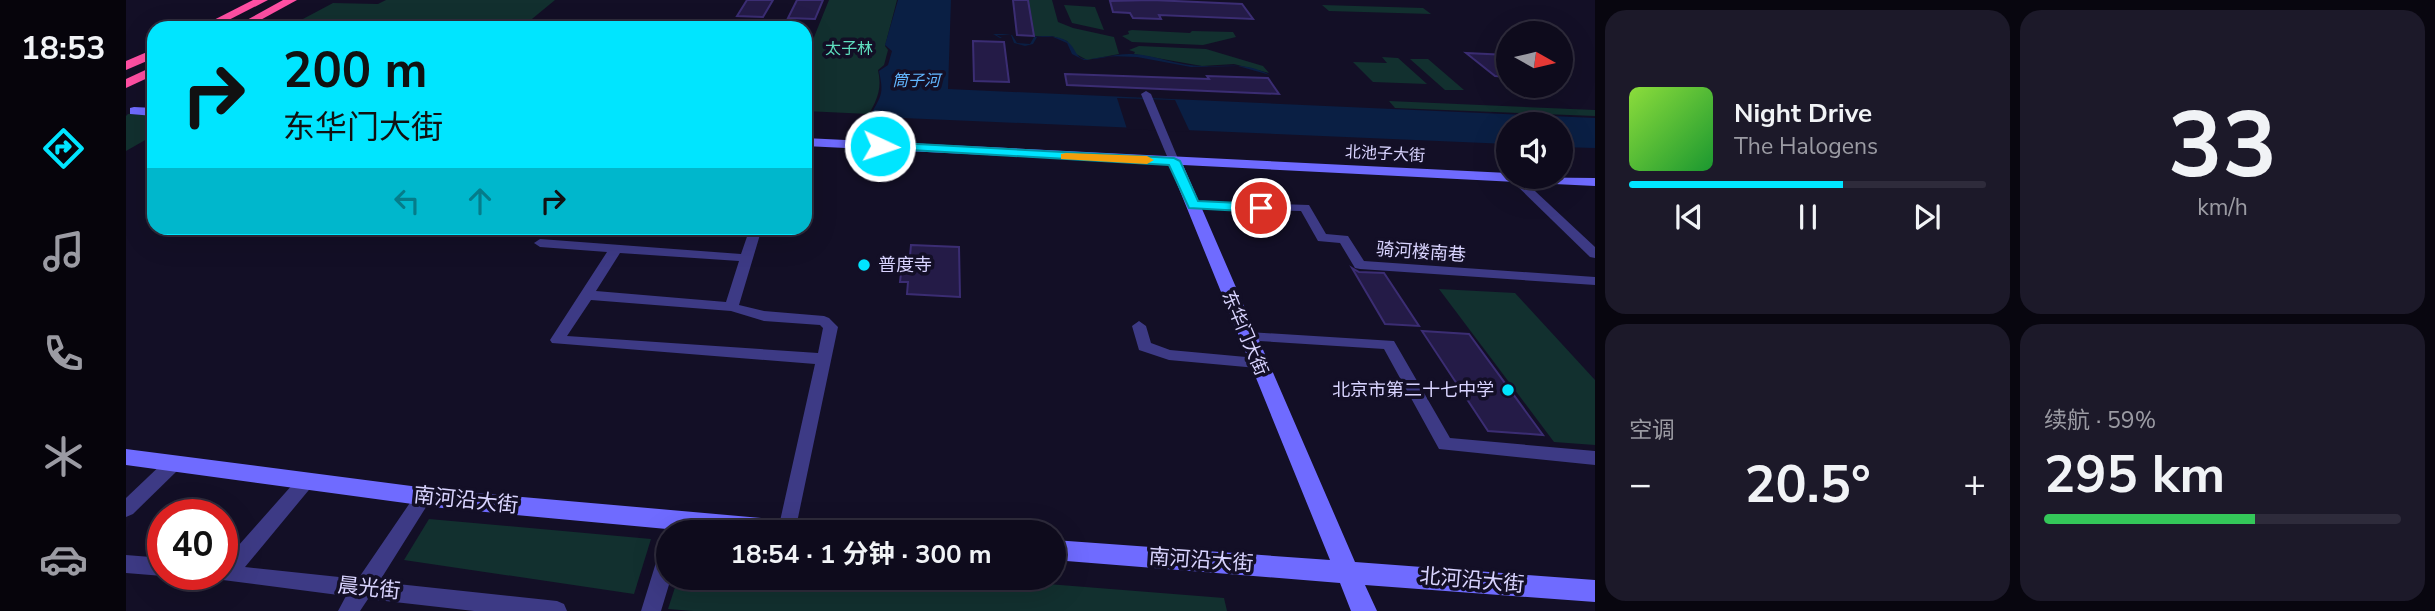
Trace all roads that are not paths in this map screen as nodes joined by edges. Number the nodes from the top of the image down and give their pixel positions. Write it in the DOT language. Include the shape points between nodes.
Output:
graph roads {
  1 [pos="262,0"];
  2 [pos="291,0"];
  3 [pos="218,21"];
  4 [pos="250,21"];
  5 [pos="147,56"];
  6 [pos="126,66"];
  7 [pos="147,74"];
  8 [pos="126,84"];
  9 [pos="1147,97"];
  10 [pos="812,142"];
  11 [pos="1174,161"];
  12 [pos="1496,177"];
  13 [pos="1573,181"];
  14 [pos="1595,182"];
  15 [pos="1527,189"];
  16 [pos="1193,205"];
  17 [pos="753,235"];
  18 [pos="540,243"];
  19 [pos="616,248"];
  20 [pos="1595,254"];
  21 [pos="746,258"];
  22 [pos="1595,281"];
  23 [pos="587,295"];
  24 [pos="731,307"];
  25 [pos="1139,326"];
  26 [pos="1248,337"];
  27 [pos="824,359"];
  28 [pos="1257,363"];
  29 [pos="126,457"];
  30 [pos="1595,458"];
  31 [pos="173,464"];
  32 [pos="307,480"];
  33 [pos="424,496"];
  34 [pos="126,509"];
  35 [pos="799,520"];
  36 [pos="656,524"];
  37 [pos="1066,551"];
  38 [pos="238,558"];
  39 [pos="126,564"];
  40 [pos="147,566"];
  41 [pos="1348,571"];
  42 [pos="238,574"];
  43 [pos="366,587"];
  44 [pos="657,590"];
  45 [pos="1595,591"];
  46 [pos="348,611"];
  47 [pos="557,611"];
  48 [pos="650,611"];
  49 [pos="1364,611"];
  1 -- 3 [label="highway"];
  2 -- 4 [label="highway"];
  5 -- 6 [label="highway"];
  7 -- 8 [label="highway"];
  9 -- 11 [label="street, 东华门大街"];
  10 -- 11 [label="main road, 北池子大街"];
  11 -- 12 [label="main road, 北池子大街"];
  11 -- 16 [label="main road, 东华门大街"];
  13 -- 14 [label="main road, 北池子大街"];
  15 -- 20 [label="street"];
  16 -- 22 [label="street, 骑河楼南巷" via="1305,208 1322,238 1344,239 1360,265"];
  16 -- 26 [label="main road, 东华门大街"];
  17 -- 21 [label="street"];
  18 -- 19 [label="street"];
  19 -- 21 [label="street"];
  19 -- 23 [label="street"];
  21 -- 24 [label="street"];
  23 -- 24 [label="street"];
  23 -- 27 [label="street" via="557,340"];
  24 -- 27 [label="street" via="764,316 824,321 831,327"];
  25 -- 28 [label="street" via="1144,346 1169,355"];
  26 -- 28 [label="main road, 东华门大街"];
  26 -- 30 [label="street" via="1389,344 1445,443"];
  27 -- 35 [label="street"];
  28 -- 41 [label="main road, 东华门大街"];
  29 -- 31 [label="main road, 南河沿大街"];
  31 -- 32 [label="main road, 南河沿大街"];
  31 -- 34 [label="street"];
  32 -- 33 [label="main road, 南河沿大街"];
  32 -- 38 [label="street"];
  33 -- 36 [label="main road, 南河沿大街"];
  33 -- 43 [label="street"];
  37 -- 41 [label="main road, 南河沿大街"];
  39 -- 40 [label="street"];
  41 -- 45 [label="main road, 北河沿大街"];
  41 -- 49 [label="main road, 东华门大街"];
  42 -- 43 [label="street, 晨光街"];
  43 -- 46 [label="street"];
  43 -- 47 [label="street, 晨光街"];
  44 -- 48 [label="street"];
}
